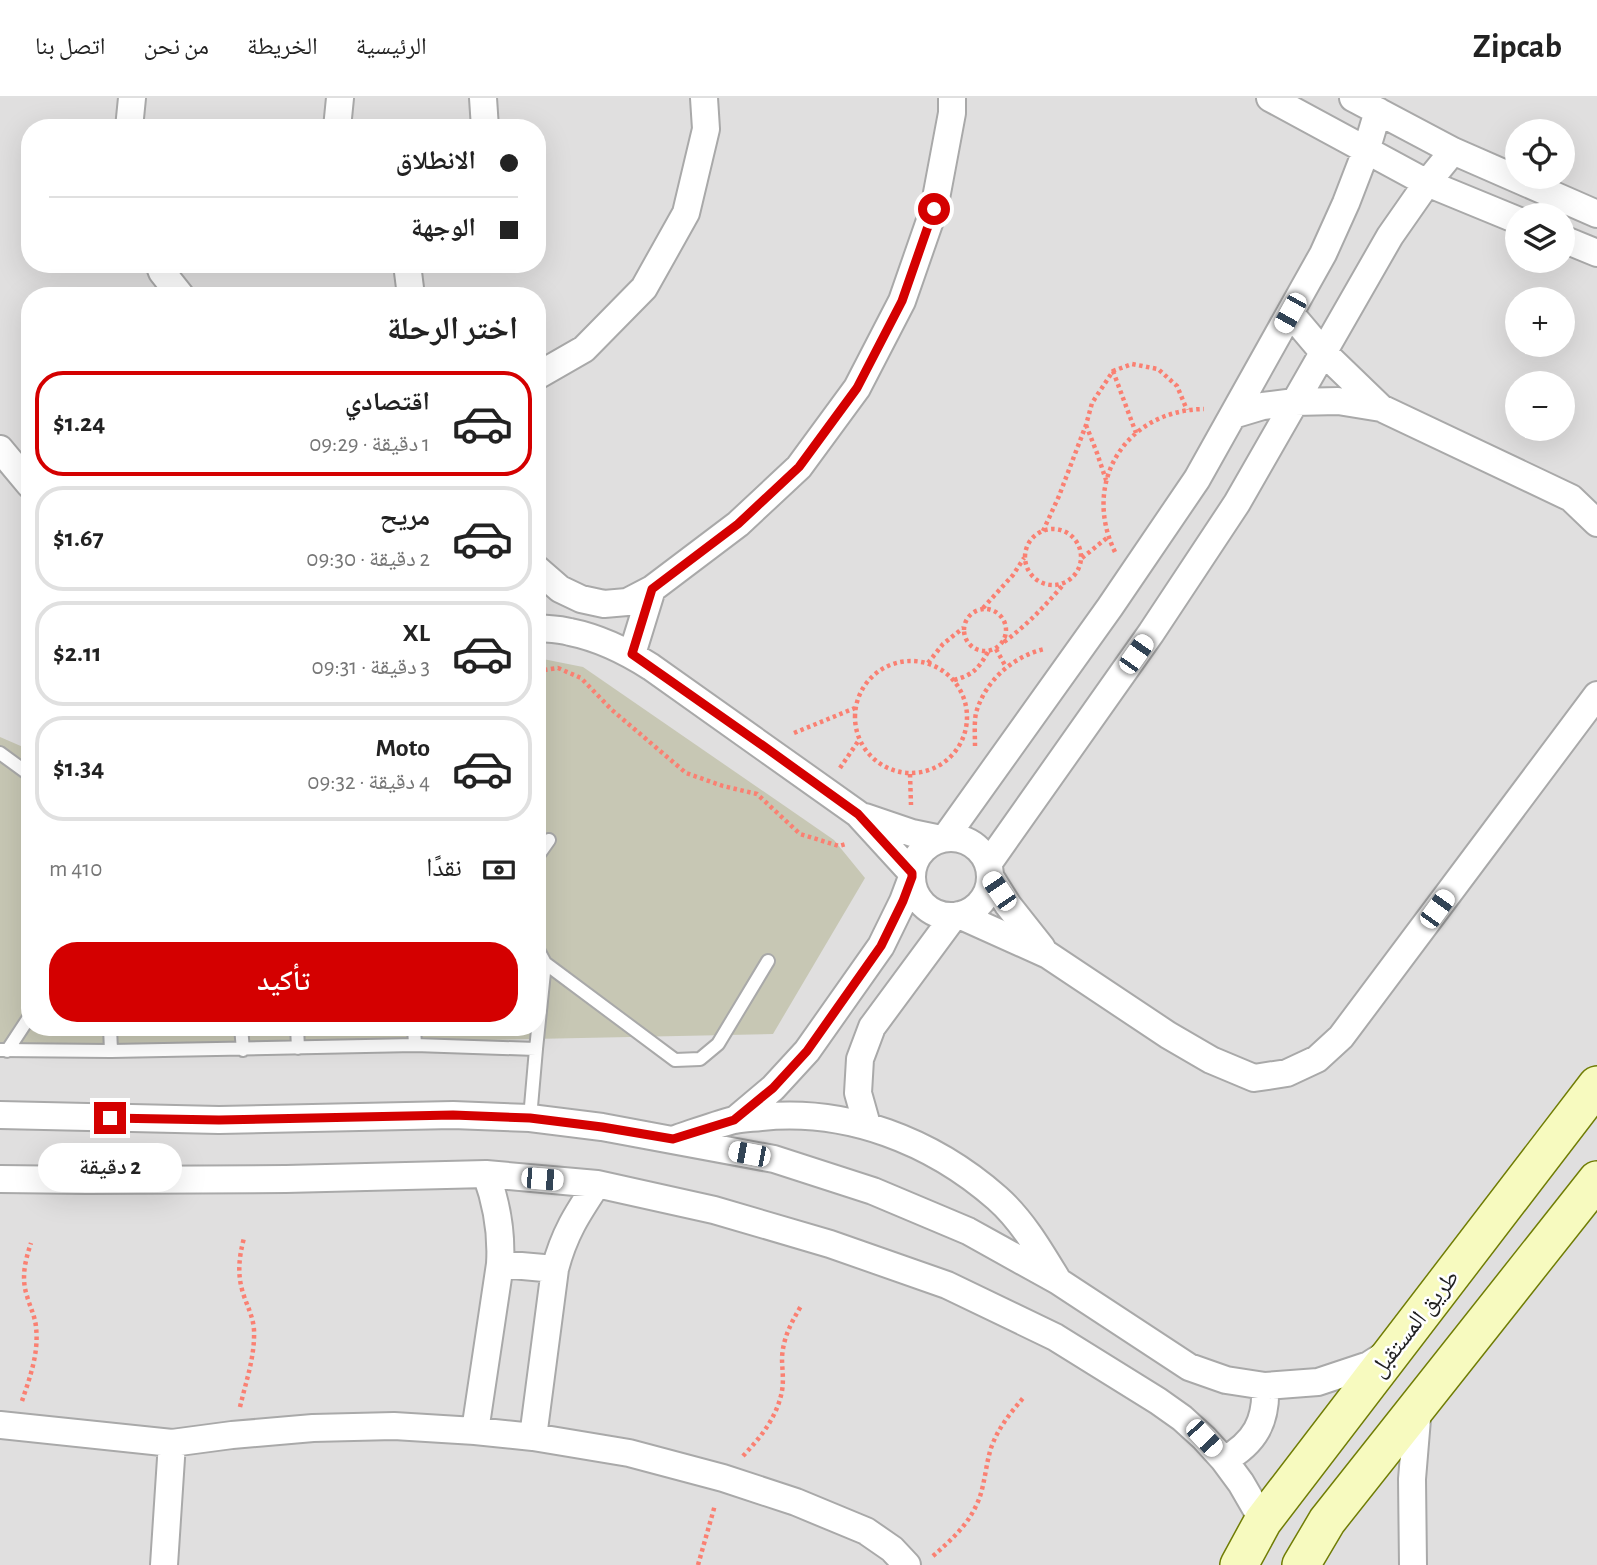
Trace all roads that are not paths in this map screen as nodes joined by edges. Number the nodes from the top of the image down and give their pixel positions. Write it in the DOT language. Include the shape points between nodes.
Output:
graph roads {
  1 [pos="132,98"];
  2 [pos="340,98"];
  3 [pos="483,98"];
  4 [pos="704,98"];
  5 [pos="952,98"];
  6 [pos="1270,98"];
  7 [pos="1353,98"];
  8 [pos="1378,111"];
  9 [pos="130,119"];
  10 [pos="338,119"];
  11 [pos="484,119"];
  12 [pos="1366,151"];
  13 [pos="1453,151"];
  14 [pos="1427,183"];
  15 [pos="1597,214"];
  16 [pos="1505,215"];
  17 [pos="1575,244"];
  18 [pos="1597,253"];
  19 [pos="163,273"];
  20 [pos="174,287"];
  21 [pos="1290,313"];
  22 [pos="1323,352"];
  23 [pos="546,371"];
  24 [pos="1295,402"];
  25 [pos="1381,408"];
  26 [pos="1233,415"];
  27 [pos="0,449"];
  28 [pos="21,474"];
  29 [pos="1597,523"];
  30 [pos="546,579"];
  31 [pos="652,589"];
  32 [pos="546,629"];
  33 [pos="632,654"];
  34 [pos="1597,695"];
  35 [pos="0,753"];
  36 [pos="21,768"];
  37 [pos="858,814"];
  38 [pos="943,838"];
  39 [pos="549,840"];
  40 [pos="546,844"];
  41 [pos="990,871"];
  42 [pos="912,875"];
  43 [pos="957,916"];
  44 [pos="1048,955"];
  45 [pos="768,961"];
  46 [pos="546,964"];
  47 [pos="21,1028"];
  48 [pos="110,1036"];
  49 [pos="242,1036"];
  50 [pos="297,1036"];
  51 [pos="414,1036"];
  52 [pos="537,1036"];
  53 [pos="415,1045"];
  54 [pos="298,1048"];
  55 [pos="536,1049"];
  56 [pos="243,1050"];
  57 [pos="3,1051"];
  58 [pos="111,1051"];
  59 [pos="1597,1085"];
  60 [pos="0,1115"];
  61 [pos="530,1118"];
  62 [pos="734,1120"];
  63 [pos="867,1125"];
  64 [pos="673,1139"];
  65 [pos="486,1174"];
  66 [pos="0,1179"];
  67 [pos="1597,1180"];
  68 [pos="597,1184"];
  69 [pos="500,1264"];
  70 [pos="555,1269"];
  71 [pos="1058,1280"];
  72 [pos="1396,1347"];
  73 [pos="1265,1386"];
  74 [pos="1418,1406"];
  75 [pos="7,1425"];
  76 [pos="475,1431"];
  77 [pos="533,1437"];
  78 [pos="173,1443"];
  79 [pos="1224,1460"];
  80 [pos="1263,1521"];
  81 [pos="164,1565"];
  82 [pos="907,1565"];
  83 [pos="1239,1565"];
  84 [pos="1301,1565"];
  85 [pos="1413,1565"];
  1 -- 9 [label="street"];
  2 -- 10 [label="street"];
  3 -- 11 [label="street"];
  4 -- 23 [label="street" via="706,129 686,212 645,288 584,349"];
  5 -- 31 [label="street" via="934,209 902,301 857,388 799,467 738,524"];
  6 -- 12 [label="street"];
  7 -- 8 [label="street"];
  8 -- 12 [label="street"];
  8 -- 13 [label="street"];
  12 -- 14 [label="street"];
  12 -- 21 [label="street" via="1332,234"];
  13 -- 14 [label="street"];
  13 -- 15 [label="street"];
  14 -- 16 [label="street"];
  14 -- 22 [label="street" via="1390,236"];
  17 -- 18 [label="street"];
  19 -- 20 [label="street"];
  21 -- 22 [label="street"];
  21 -- 26 [label="street"];
  22 -- 24 [label="street"];
  22 -- 25 [label="street"];
  24 -- 25 [label="street" via="1338,401"];
  24 -- 26 [label="street"];
  24 -- 41 [label="street" via="1237,503"];
  25 -- 29 [label="street" via="1571,498"];
  26 -- 38 [label="street" via="1197,479 1132,575"];
  27 -- 28 [label="street"];
  30 -- 31 [label="street" via="581,599 604,604 627,603"];
  31 -- 33 [label="street"];
  32 -- 33 [label="street" via="602,640"];
  33 -- 37 [label="street"];
  34 -- 44 [label="street" via="1341,1037 1317,1059 1287,1073 1254,1078 1168,1035"];
  35 -- 36 [label="lane"];
  37 -- 38 [label="street"];
  37 -- 42 [label="street"];
  38 -- 41 [label="street" via="976,846"];
  38 -- 42 [label="street" via="921,851"];
  39 -- 40 [label="lane"];
  41 -- 43 [label="street" via="982,903"];
  41 -- 44 [label="street" via="1008,905"];
  42 -- 43 [label="street" via="920,901 942,915"];
  42 -- 62 [label="street" via="881,946 807,1051 773,1088"];
  43 -- 44 [label="street"];
  43 -- 63 [label="street" via="872,1027 860,1059 858,1093"];
  45 -- 46 [label="lane" via="719,1044 700,1059 675,1060"];
  47 -- 57 [label="lane"];
  48 -- 58 [label="lane"];
  49 -- 56 [label="lane"];
  50 -- 54 [label="lane"];
  51 -- 53 [label="lane"];
  52 -- 55 [label="lane"];
  53 -- 54 [label="lane"];
  53 -- 55 [label="lane"];
  54 -- 56 [label="lane"];
  55 -- 61 [label="lane"];
  56 -- 58 [label="lane"];
  57 -- 58 [label="lane"];
  59 -- 72 [label="main road, طريق المستقبل"];
  60 -- 61 [label="street" via="219,1120"];
  61 -- 64 [label="street"];
  62 -- 63 [label="street" via="779,1115"];
  62 -- 64 [label="street"];
  63 -- 71 [label="street" via="915,1143 959,1168 998,1199 1031,1237"];
  64 -- 71 [label="street" via="774,1159 873,1191 968,1231"];
  65 -- 66 [label="street"];
  65 -- 68 [label="street"];
  65 -- 69 [label="street" via="499,1217"];
  67 -- 74 [label="main road"];
  68 -- 70 [label="street" via="571,1224"];
  68 -- 79 [label="street" via="804,1236 947,1285 1055,1337 1158,1401"];
  69 -- 70 [label="street"];
  69 -- 76 [label="street"];
  70 -- 77 [label="street"];
  71 -- 73 [label="street" via="1189,1367 1226,1380"];
  72 -- 73 [label="street" via="1369,1365 1318,1382"];
  72 -- 80 [label="main road, طريق المستقبل"];
  73 -- 79 [label="street" via="1257,1430"];
  74 -- 84 [label="main road" via="1327,1521"];
  74 -- 85 [label="street" via="1412,1479"];
  75 -- 78 [label="street"];
  76 -- 77 [label="street"];
  76 -- 78 [label="street" via="313,1428"];
  77 -- 82 [label="street" via="629,1453 796,1502 866,1531"];
  78 -- 81 [label="street"];
  79 -- 80 [label="street"];
  80 -- 83 [label="main road, طريق المستقبل"];
}
